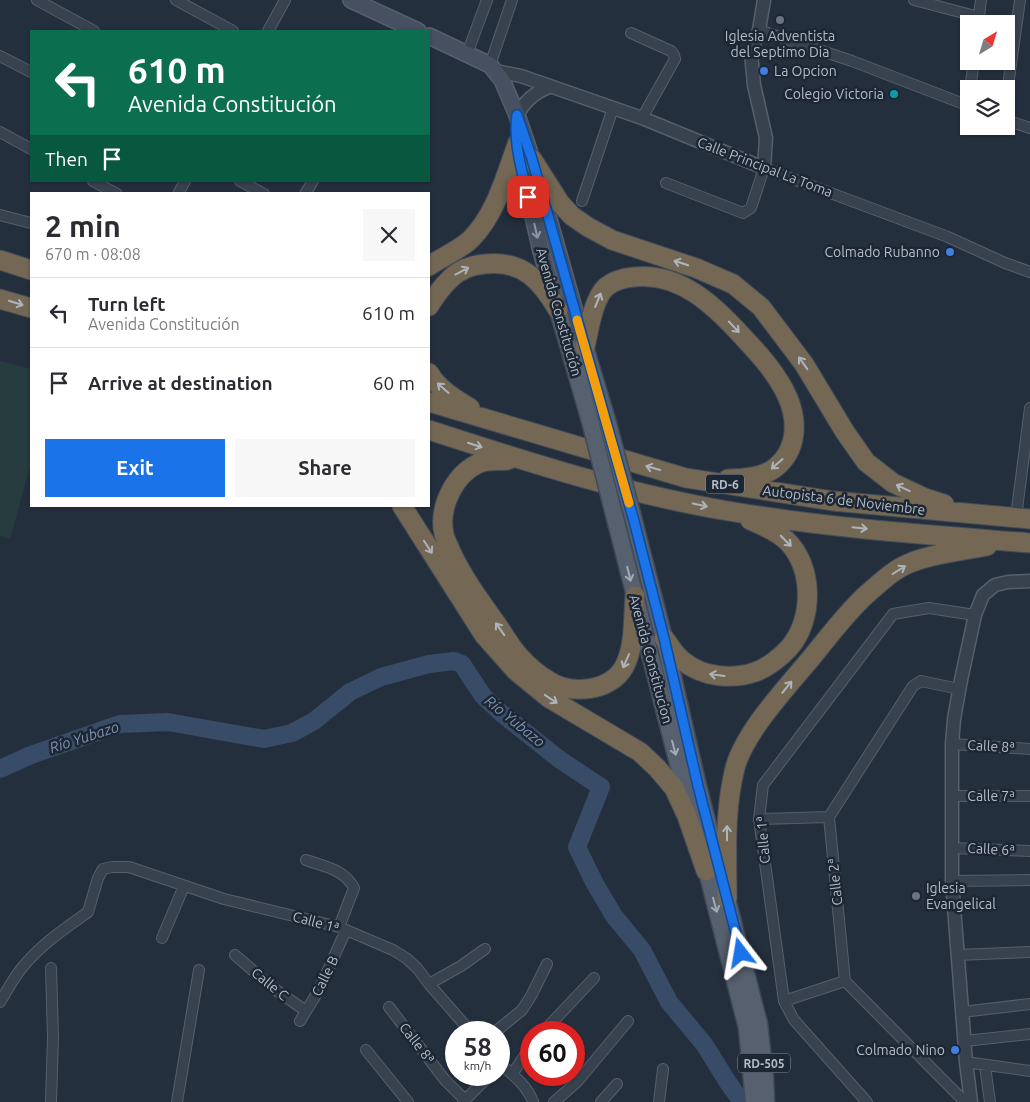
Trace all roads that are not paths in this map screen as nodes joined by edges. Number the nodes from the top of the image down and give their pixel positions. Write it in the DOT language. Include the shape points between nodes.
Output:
graph roads {
  1 [pos="37,0"];
  2 [pos="176,0"];
  3 [pos="284,0"];
  4 [pos="351,0"];
  5 [pos="487,0"];
  6 [pos="512,0"];
  7 [pos="764,0"];
  8 [pos="914,0"];
  9 [pos="981,0"];
  10 [pos="1020,0"];
  11 [pos="370,4"];
  12 [pos="963,15"];
  13 [pos="980,15"];
  14 [pos="92,30"];
  15 [pos="231,30"];
  16 [pos="269,30"];
  17 [pos="416,30"];
  18 [pos="760,30"];
  19 [pos="631,33"];
  20 [pos="430,36"];
  21 [pos="467,54"];
  22 [pos="0,56"];
  23 [pos="493,68"];
  24 [pos="30,71"];
  25 [pos="1009,80"];
  26 [pos="549,86"];
  27 [pos="960,101"];
  28 [pos="613,108"];
  29 [pos="517,115"];
  30 [pos="642,118"];
  31 [pos="1015,123"];
  32 [pos="1030,128"];
  33 [pos="0,132"];
  34 [pos="516,145"];
  35 [pos="30,148"];
  36 [pos="532,159"];
  37 [pos="764,168"];
  38 [pos="95,182"];
  39 [pos="242,182"];
  40 [pos="666,183"];
  41 [pos="113,192"];
  42 [pos="260,192"];
  43 [pos="582,201"];
  44 [pos="0,215"];
  45 [pos="30,222"];
  46 [pos="0,260"];
  47 [pos="430,265"];
  48 [pos="0,269"];
  49 [pos="30,270"];
  50 [pos="1030,272"];
  51 [pos="30,279"];
  52 [pos="0,299"];
  53 [pos="430,305"];
  54 [pos="30,308"];
  55 [pos="558,310"];
  56 [pos="584,347"];
  57 [pos="430,374"];
  58 [pos="430,402"];
  59 [pos="1030,408"];
  60 [pos="488,420"];
  61 [pos="590,421"];
  62 [pos="430,430"];
  63 [pos="521,460"];
  64 [pos="686,478"];
  65 [pos="403,507"];
  66 [pos="728,511"];
  67 [pos="982,515"];
  68 [pos="1023,518"];
  69 [pos="1021,542"];
  70 [pos="1030,581"];
  71 [pos="635,596"];
  72 [pos="975,615"];
  73 [pos="664,638"];
  74 [pos="959,689"];
  75 [pos="952,744"];
  76 [pos="1030,749"];
  77 [pos="953,796"];
  78 [pos="1030,796"];
  79 [pos="829,817"];
  80 [pos="759,819"];
  81 [pos="951,848"];
  82 [pos="1030,851"];
  83 [pos="306,860"];
  84 [pos="706,871"];
  85 [pos="1030,880"];
  86 [pos="952,881"];
  87 [pos="184,886"];
  88 [pos="727,899"];
  89 [pos="343,929"];
  90 [pos="162,938"];
  91 [pos="485,949"];
  92 [pos="1030,952"];
  93 [pos="235,955"];
  94 [pos="957,956"];
  95 [pos="547,964"];
  96 [pos="51,968"];
  97 [pos="199,970"];
  98 [pos="594,978"];
  99 [pos="845,980"];
  100 [pos="429,984"];
  101 [pos="784,1001"];
  102 [pos="0,1002"];
  103 [pos="1030,1004"];
  104 [pos="389,1007"];
  105 [pos="306,1011"];
  106 [pos="962,1012"];
  107 [pos="300,1021"];
  108 [pos="461,1021"];
  109 [pos="508,1021"];
  110 [pos="553,1021"];
  111 [pos="628,1021"];
  112 [pos="753,1026"];
  113 [pos="1030,1034"];
  114 [pos="965,1041"];
  115 [pos="366,1050"];
  116 [pos="520,1062"];
  117 [pos="966,1062"];
  118 [pos="985,1066"];
  119 [pos="663,1070"];
  120 [pos="510,1071"];
  121 [pos="1030,1071"];
  122 [pos="513,1073"];
  123 [pos="617,1084"];
  124 [pos="479,1086"];
  125 [pos="955,1092"];
  126 [pos="464,1101"];
  127 [pos="52,1102"];
  128 [pos="177,1102"];
  129 [pos="408,1102"];
  130 [pos="533,1102"];
  131 [pos="554,1102"];
  132 [pos="601,1102"];
  133 [pos="659,1102"];
  134 [pos="754,1102"];
  135 [pos="766,1102"];
  136 [pos="867,1102"];
  137 [pos="951,1102"];
  138 [pos="965,1102"];
  139 [pos="971,1102"];
  140 [pos="990,1102"];
  1 -- 14 [label="street"];
  2 -- 15 [label="street"];
  3 -- 16 [label="street"];
  4 -- 11 [label="main road"];
  5 -- 21 [label="street"];
  6 -- 23 [label="street"];
  7 -- 18 [label="street"];
  8 -- 12 [label="street"];
  9 -- 13 [label="street"];
  10 -- 25 [label="street"];
  11 -- 17 [label="main road"];
  18 -- 27 [label="street"];
  18 -- 37 [label="street" via="751,53 754,85 766,138"];
  19 -- 30 [label="street" via="671,50 675,60"];
  20 -- 21 [label="main road"];
  21 -- 23 [label="main road"];
  22 -- 24 [label="street"];
  23 -- 26 [label="street, Calle Principal La Toma"];
  23 -- 29 [label="main road, Avenida Constitución / RD-505" via="502,80"];
  26 -- 28 [label="street, Calle Principal La Toma"];
  26 -- 29 [label="street" via="531,96"];
  28 -- 30 [label="street, Calle Principal La Toma"];
  28 -- 43 [label="street"];
  29 -- 34 [label="main road, Avenida Constitución / RD-505"];
  29 -- 36 [label="main road, Avenida Constitución / RD-505"];
  30 -- 37 [label="street, Calle Principal La Toma"];
  31 -- 32 [label="street"];
  33 -- 35 [label="street"];
  34 -- 47 [label="highway" via="488,217 471,240"];
  34 -- 55 [label="main road, Avenida Constitución / RD-505, one-way"];
  36 -- 56 [label="main road, Avenida Constitución / RD-505"];
  67 -- 36 [label="highway, one-way" via="925,498 879,473 866,462 804,364 761,307 733,284 612,240 588,227 560,203"];
  37 -- 40 [label="street" via="750,208 743,213"];
  37 -- 50 [label="street, Calle Principal La Toma" via="948,237"];
  38 -- 41 [label="street"];
  39 -- 42 [label="street"];
  44 -- 45 [label="street"];
  46 -- 49 [label="highway"];
  48 -- 51 [label="highway"];
  52 -- 54 [label="highway, one-way"];
  53 -- 55 [label="highway, one-way" via="461,270 476,265 508,264 535,279"];
  55 -- 61 [label="main road, Avenida Constitución / RD-505"];
  56 -- 64 [label="highway, one-way" via="600,293 613,282 643,276 677,285 707,301 762,358 788,397 792,412 795,428 785,457 775,469 738,479"];
  56 -- 73 [label="main road, Avenida Constitución / RD-505, bridge" via="607,420"];
  60 -- 57 [label="highway, one-way" via="454,398"];
  58 -- 60 [label="highway, Autopista 6 de Noviembre / RD-6"];
  59 -- 68 [label="street"];
  64 -- 60 [label="highway, Autopista 6 de Noviembre / RD-6, one-way"];
  61 -- 71 [label="main road, Avenida Constitucion / RD-505, one-way, bridge"];
  62 -- 63 [label="highway, Autopista 6 de Noviembre / RD-6, one-way"];
  63 -- 66 [label="highway, Autopista 6 de Noviembre / RD-6, one-way" via="638,492"];
  71 -- 63 [label="highway, one-way" via="630,652 624,668 602,685 589,689 566,688 551,682 519,656 457,564 444,535 443,519 451,491 459,478 472,467 484,462"];
  64 -- 67 [label="highway, Autopista 6 de Noviembre / RD-6" via="833,501"];
  65 -- 84 [label="highway, one-way" via="484,635 516,671 549,698 640,752 674,788"];
  66 -- 69 [label="highway, Autopista 6 de Noviembre / RD-6, one-way" via="868,529"];
  66 -- 73 [label="highway, one-way" via="777,533 795,551 808,589 801,629 789,648 768,665 755,672 716,677 684,662"];
  67 -- 68 [label="highway, Autopista 6 de Noviembre / RD-6"];
  88 -- 69 [label="highway, one-way" via="727,814 736,766 758,725 788,686 860,602 909,563"];
  70 -- 72 [label="street" via="995,585 983,595"];
  71 -- 84 [label="main road, Avenida Constitucion / RD-505, one-way"];
  72 -- 74 [label="street"];
  72 -- 80 [label="street, Calle 1ª" via="929,608 893,614 763,785"];
  73 -- 88 [label="main road, Avenida Constitución / RD-505"];
  74 -- 75 [label="street"];
  74 -- 79 [label="street" via="921,681 913,686"];
  75 -- 76 [label="street, Calle 8ª"];
  75 -- 77 [label="street"];
  77 -- 78 [label="street, Calle 7ª"];
  77 -- 81 [label="street"];
  79 -- 80 [label="street"];
  79 -- 99 [label="street, Calle 2ª"];
  80 -- 101 [label="street, Calle 1ª"];
  81 -- 82 [label="street, Calle 6ª"];
  81 -- 86 [label="street"];
  83 -- 89 [label="street, Calle B" via="344,874 354,888"];
  84 -- 112 [label="main road, Avenida Constitucion / RD-505, one-way"];
  85 -- 86 [label="street"];
  86 -- 94 [label="street"];
  87 -- 89 [label="street, Calle 1ª"];
  87 -- 90 [label="street"];
  87 -- 102 [label="street, Calle 1ª" via="128,867 103,869 88,912 68,924 34,955"];
  88 -- 112 [label="main road, Avenida Constitución / RD-505"];
  89 -- 100 [label="street, Calle 1ª" via="406,958"];
  89 -- 105 [label="street, Calle B" via="319,990"];
  91 -- 100 [label="street"];
  92 -- 94 [label="street"];
  93 -- 105 [label="street, Calle C"];
  94 -- 106 [label="street"];
  95 -- 109 [label="street" via="522,1010"];
  96 -- 127 [label="street"];
  97 -- 128 [label="street"];
  98 -- 110 [label="street"];
  99 -- 101 [label="street"];
  99 -- 125 [label="street"];
  100 -- 108 [label="street, Calle 1ª"];
  101 -- 136 [label="street, Calle 1ª" via="794,1020"];
  103 -- 106 [label="street"];
  104 -- 126 [label="street, Calle 8ª"];
  105 -- 107 [label="street, Calle B"];
  106 -- 114 [label="street"];
  111 -- 131 [label="street" via="577,1082"];
  112 -- 134 [label="main road, Avenida Constitucion / RD-505"];
  112 -- 135 [label="main road, Avenida Constitución / RD-505" via="765,1078"];
  113 -- 114 [label="street"];
  114 -- 117 [label="street"];
  115 -- 129 [label="street"];
  116 -- 122 [label="street"];
  117 -- 118 [label="street"];
  117 -- 139 [label="street"];
  118 -- 121 [label="street"];
  118 -- 140 [label="street"];
  119 -- 133 [label="street"];
  120 -- 122 [label="street"];
  122 -- 130 [label="street" via="531,1094"];
  123 -- 132 [label="street"];
  124 -- 126 [label="street"];
  125 -- 137 [label="street"];
  125 -- 138 [label="street"];
}
